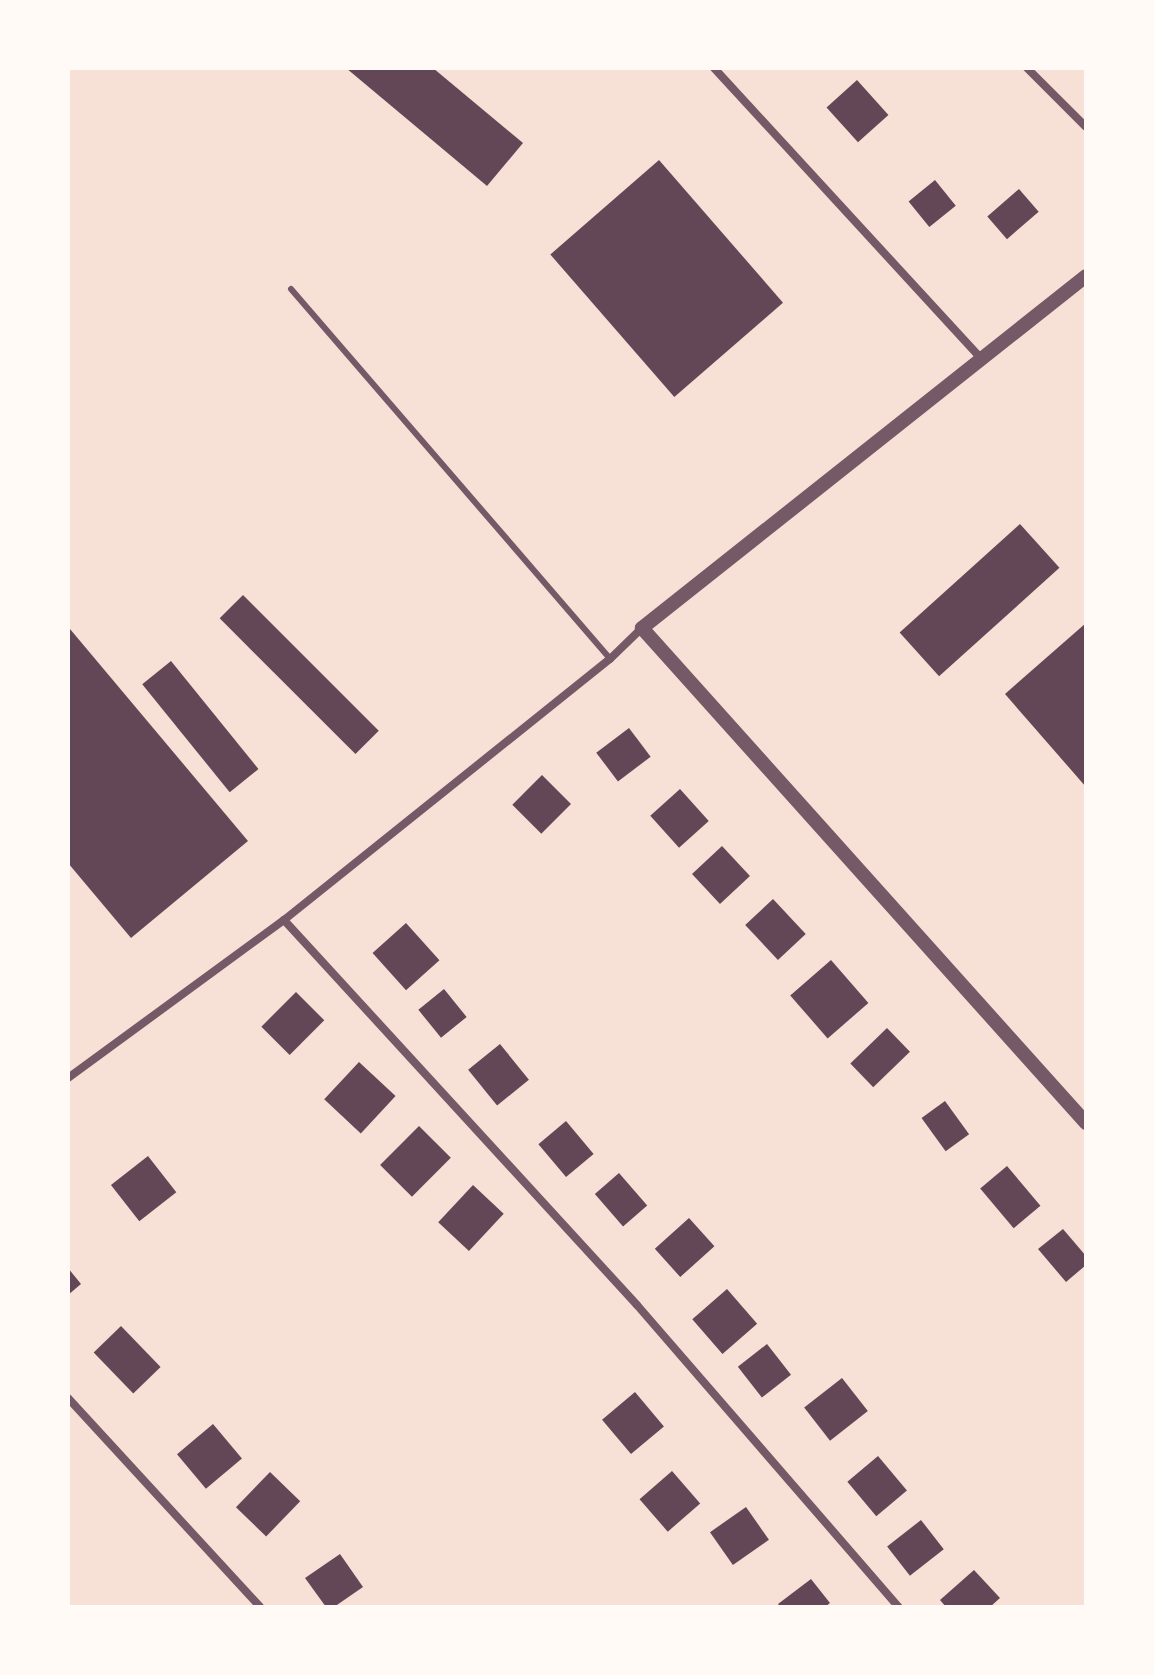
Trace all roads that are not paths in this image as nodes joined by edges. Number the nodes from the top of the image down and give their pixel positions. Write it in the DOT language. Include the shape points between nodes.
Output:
graph roads {
  1 [pos="714,68"];
  2 [pos="1027,68"];
  3 [pos="1086,127"];
  4 [pos="1086,276"];
  5 [pos="291,289"];
  6 [pos="982,359"];
  7 [pos="642,628"];
  8 [pos="610,659"];
  9 [pos="284,920"];
  10 [pos="68,1078"];
  11 [pos="1086,1123"];
  12 [pos="68,1398"];
  13 [pos="260,1607"];
  14 [pos="899,1607"];
  1 -- 6 [label="street"];
  2 -- 3 [label="street"];
  4 -- 6 [label="street"];
  5 -- 8 [label="lane"];
  6 -- 7 [label="street"];
  7 -- 8 [label="street"];
  7 -- 11 [label="street"];
  8 -- 9 [label="street"];
  9 -- 10 [label="street"];
  9 -- 14 [label="street" via="637,1305"];
  12 -- 13 [label="street"];
}
